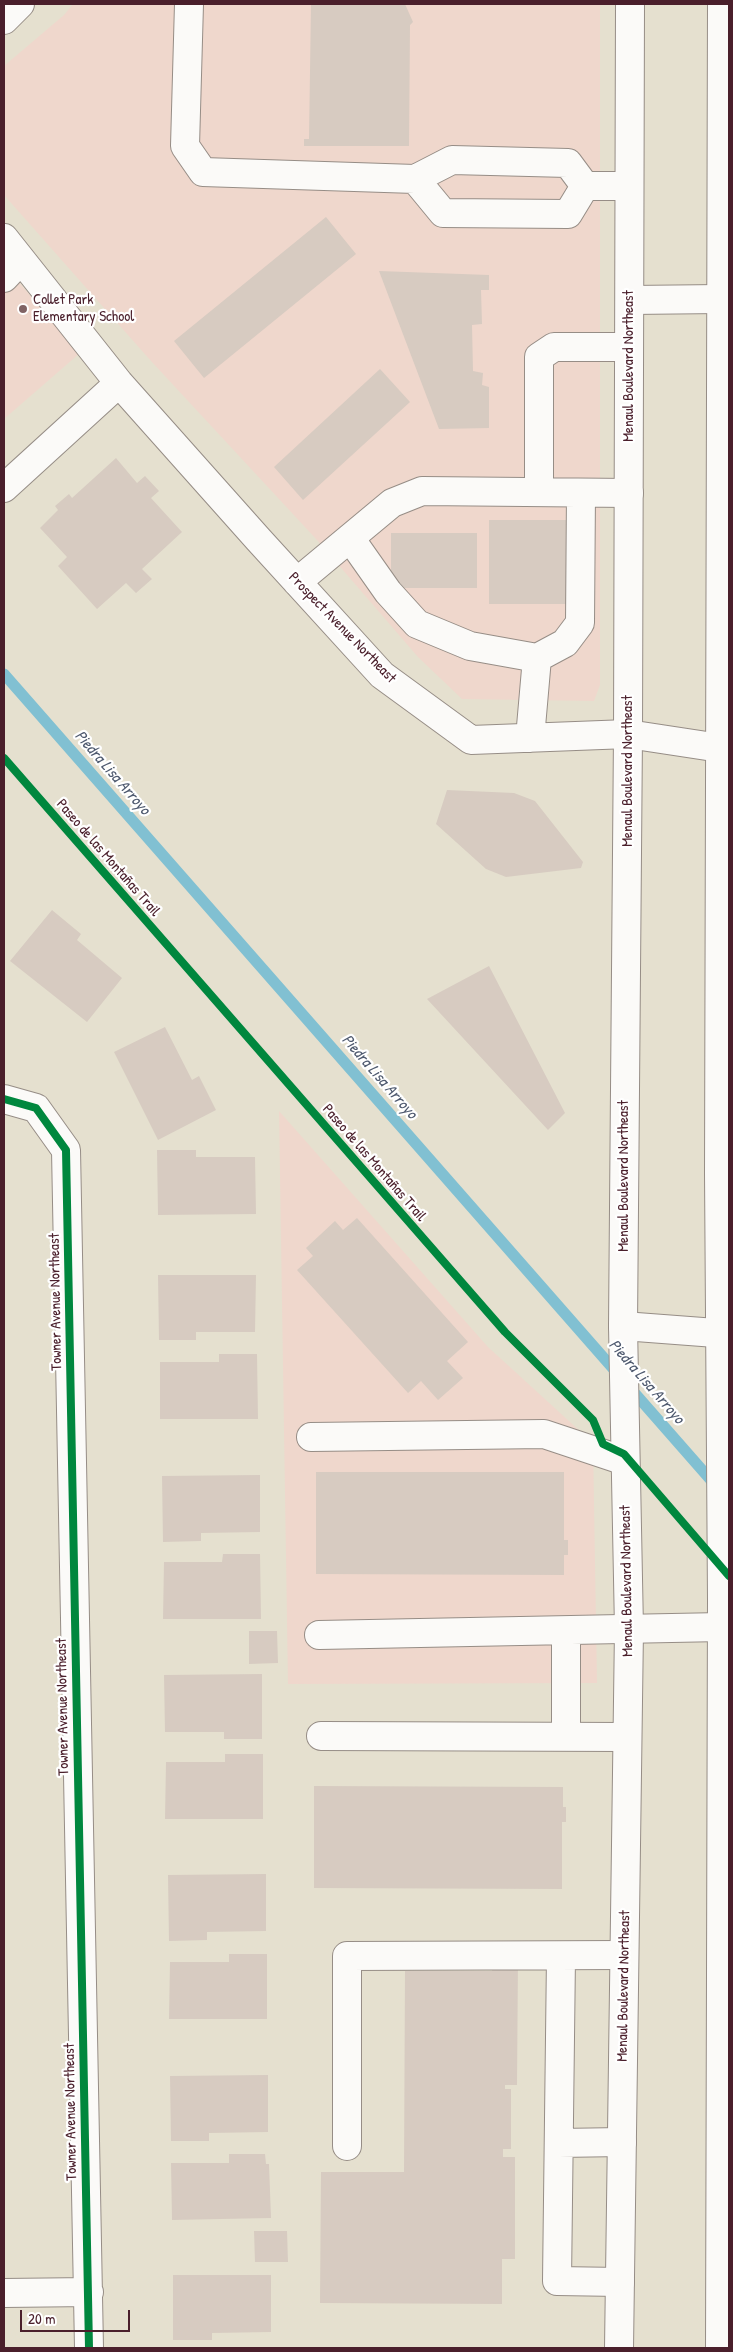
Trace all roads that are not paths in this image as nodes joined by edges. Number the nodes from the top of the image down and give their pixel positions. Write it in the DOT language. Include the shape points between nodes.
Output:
graph roads {
  1 [pos="20,4"];
  2 [pos="189,4"];
  3 [pos="630,4"];
  4 [pos="722,4"];
  5 [pos="4,20"];
  6 [pos="415,179"];
  7 [pos="586,186"];
  8 [pos="628,186"];
  9 [pos="4,238"];
  10 [pos="12,269"];
  11 [pos="721,299"];
  12 [pos="630,300"];
  13 [pos="629,347"];
  14 [pos="119,382"];
  15 [pos="4,488"];
  16 [pos="539,492"];
  17 [pos="581,493"];
  18 [pos="629,494"];
  19 [pos="350,538"];
  20 [pos="297,582"];
  21 [pos="537,658"];
  22 [pos="628,734"];
  23 [pos="530,738"];
  24 [pos="720,748"];
  25 [pos="4,1099"];
  26 [pos="623,1326"];
  27 [pos="725,1334"];
  28 [pos="311,1437"];
  29 [pos="624,1452"];
  30 [pos="722,1626"];
  31 [pos="629,1629"];
  32 [pos="566,1630"];
  33 [pos="319,1634"];
  34 [pos="725,1711"];
  35 [pos="321,1736"];
  36 [pos="566,1736"];
  37 [pos="627,1737"];
  38 [pos="624,1955"];
  39 [pos="560,1956"];
  40 [pos="622,2142"];
  41 [pos="559,2143"];
  42 [pos="346,2146"];
  43 [pos="620,2282"];
  44 [pos="89,2292"];
  45 [pos="4,2293"];
  46 [pos="89,2348"];
  47 [pos="619,2348"];
  48 [pos="720,2348"];
  1 -- 5 [label="main road"];
  2 -- 6 [label="main road" via="185,146 203,172"];
  3 -- 8 [label="main road, Menaul Boulevard Northeast"];
  4 -- 11 [label="main road"];
  6 -- 7 [label="main road" via="452,160 568,163"];
  6 -- 7 [label="main road" via="443,213 568,214"];
  7 -- 8 [label="main road"];
  8 -- 12 [label="main road, Menaul Boulevard Northeast"];
  9 -- 10 [label="main road, Prospect Avenue Northeast"];
  10 -- 14 [label="main road, Prospect Avenue Northeast"];
  11 -- 12 [label="main road"];
  11 -- 24 [label="main road"];
  12 -- 13 [label="main road, Menaul Boulevard Northeast"];
  13 -- 16 [label="main road" via="554,347 539,357"];
  13 -- 18 [label="main road, Menaul Boulevard Northeast"];
  14 -- 15 [label="main road"];
  14 -- 20 [label="main road, Prospect Avenue Northeast"];
  16 -- 17 [label="main road"];
  16 -- 19 [label="main road" via="422,492 392,503"];
  17 -- 18 [label="main road"];
  17 -- 21 [label="main road" via="580,623 565,643"];
  18 -- 22 [label="main road, Menaul Boulevard Northeast"];
  19 -- 20 [label="main road"];
  19 -- 21 [label="main road" via="388,592 417,624 470,646"];
  20 -- 23 [label="main road, Prospect Avenue Northeast" via="382,675 470,740"];
  21 -- 23 [label="main road"];
  22 -- 23 [label="main road, Prospect Avenue Northeast"];
  22 -- 24 [label="main road, Prospect Avenue Northeast"];
  22 -- 26 [label="main road, Menaul Boulevard Northeast"];
  24 -- 27 [label="main road"];
  25 -- 44 [label="main road, Towner Avenue Northeast" via="36,1108 66,1150"];
  26 -- 27 [label="main road"];
  26 -- 29 [label="main road, Menaul Boulevard Northeast"];
  27 -- 30 [label="main road" via="721,1406"];
  28 -- 29 [label="main road" via="544,1434"];
  29 -- 31 [label="main road, Menaul Boulevard Northeast"];
  30 -- 31 [label="main road"];
  30 -- 34 [label="main road"];
  31 -- 32 [label="main road"];
  31 -- 37 [label="main road, Menaul Boulevard Northeast"];
  32 -- 33 [label="main road"];
  32 -- 36 [label="main road"];
  34 -- 48 [label="main road"];
  35 -- 36 [label="main road"];
  36 -- 37 [label="main road"];
  37 -- 38 [label="main road, Menaul Boulevard Northeast"];
  38 -- 39 [label="main road"];
  38 -- 40 [label="main road, Menaul Boulevard Northeast"];
  39 -- 41 [label="main road"];
  39 -- 42 [label="main road" via="346,1956"];
  40 -- 41 [label="main road"];
  40 -- 43 [label="main road, Menaul Boulevard Northeast"];
  41 -- 43 [label="main road" via="558,2281"];
  43 -- 47 [label="main road, Menaul Boulevard Northeast"];
  44 -- 45 [label="main road"];
  44 -- 46 [label="main road, Towner Avenue Northeast"];
}
